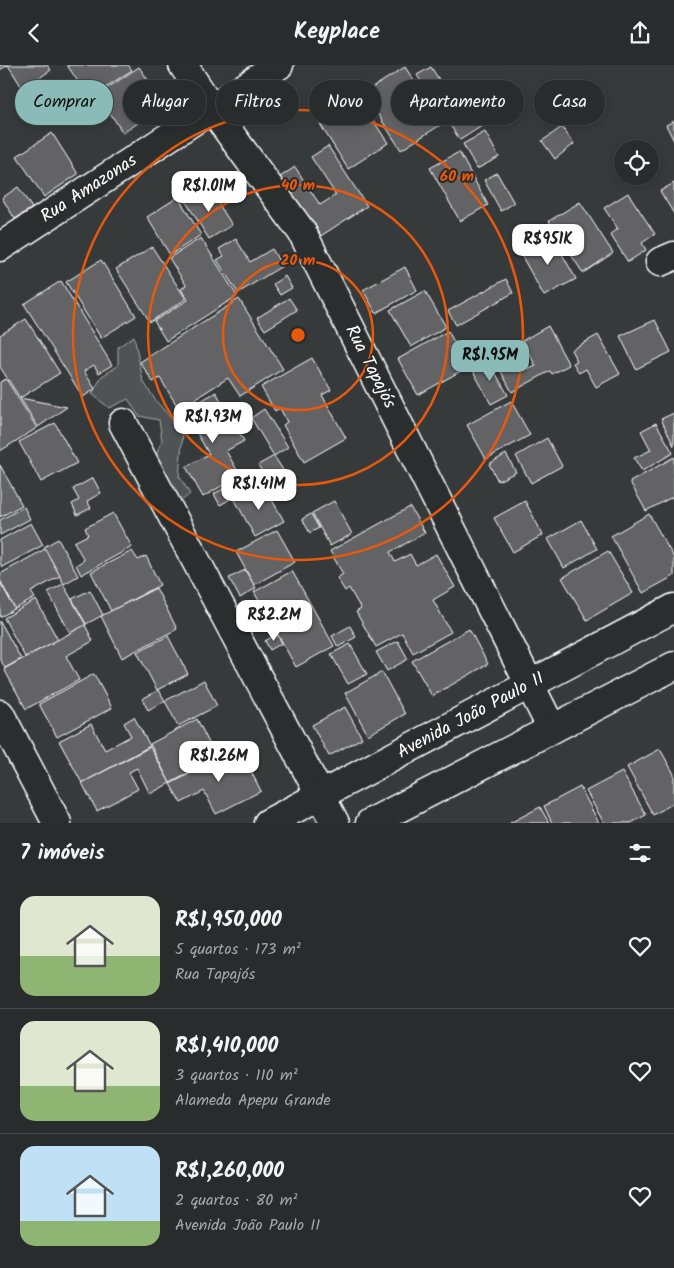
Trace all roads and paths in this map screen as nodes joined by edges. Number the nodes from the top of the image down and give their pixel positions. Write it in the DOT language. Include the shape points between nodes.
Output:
graph roads {
  1 [pos="183,65"];
  2 [pos="279,65"];
  3 [pos="212,109"];
  4 [pos="0,247"];
  5 [pos="123,423"];
  6 [pos="674,608"];
  7 [pos="674,666"];
  8 [pos="529,685"];
  9 [pos="0,714"];
  10 [pos="552,729"];
  11 [pos="320,795"];
  12 [pos="57,823"];
  13 [pos="268,823"];
  14 [pos="335,823"];
  15 [pos="370,823"];
  1 -- 3 [label="street, Rua Tapajós"];
  2 -- 3 [label="street, Rua Amazonas"];
  3 -- 4 [label="street, Rua Amazonas"];
  3 -- 8 [label="street, Rua Tapajós" via="302,232"];
  5 -- 11 [label="street"];
  6 -- 8 [label="street, Avenida João Paulo II"];
  7 -- 10 [label="street"];
  8 -- 10 [label="street, Rua Tapajós"];
  8 -- 11 [label="street, Avenida João Paulo II"];
  9 -- 12 [label="street"];
  10 -- 15 [label="street"];
  11 -- 13 [label="street, Avenida João Paulo II"];
  11 -- 14 [label="street"];
}
